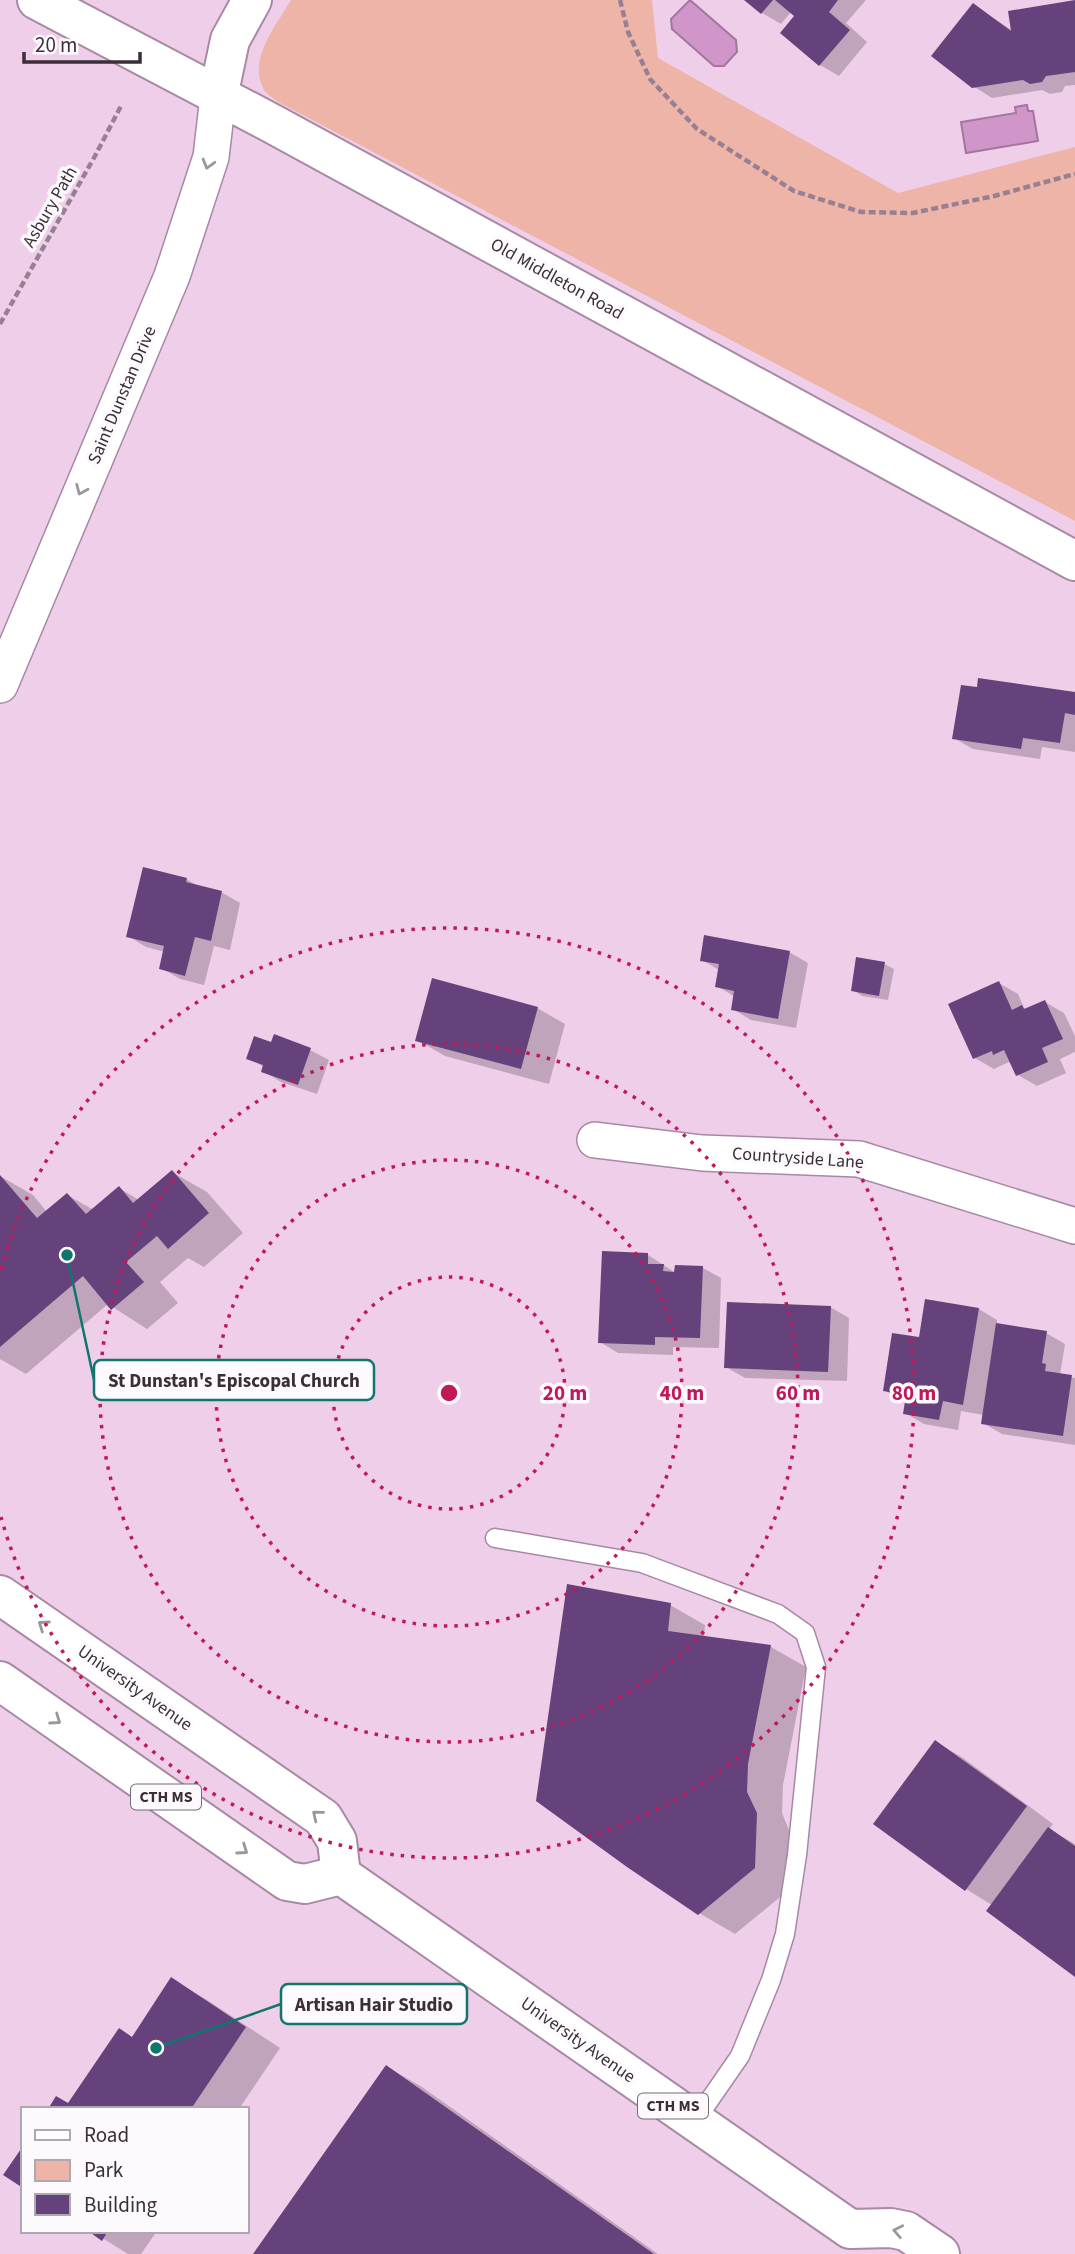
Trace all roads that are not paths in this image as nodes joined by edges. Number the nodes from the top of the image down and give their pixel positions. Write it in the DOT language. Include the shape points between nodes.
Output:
graph roads {
  1 [pos="37,0"];
  2 [pos="252,0"];
  3 [pos="218,97"];
  4 [pos="1075,561"];
  5 [pos="0,685"];
  6 [pos="596,1140"];
  7 [pos="1075,1226"];
  8 [pos="495,1538"];
  9 [pos="0,1595"];
  10 [pos="0,1681"];
  11 [pos="341,1875"];
  12 [pos="695,2121"];
  13 [pos="854,2242"];
  14 [pos="940,2254"];
  1 -- 3 [label="main road, Old Middleton Road"];
  2 -- 3 [label="main road" via="230,40"];
  3 -- 4 [label="main road, Old Middleton Road"];
  3 -- 5 [label="street, Saint Dunstan Drive, one-way" via="211,157 172,276"];
  6 -- 7 [label="street, Countryside Lane" via="702,1153 859,1159"];
  8 -- 12 [label="lane" via="642,1563 778,1614 805,1633 816,1667 785,1934 740,2056"];
  11 -- 9 [label="main road, University Avenue, one-way" via="337,1841 323,1818"];
  10 -- 11 [label="main road, CTH MS, one-way" via="286,1881 305,1884"];
  11 -- 12 [label="main road, University Avenue / CTH MS"];
  12 -- 13 [label="main road, University Avenue / CTH MS"];
  14 -- 13 [label="main road, University Avenue / CTH MS, one-way" via="906,2231 891,2228"];
}
